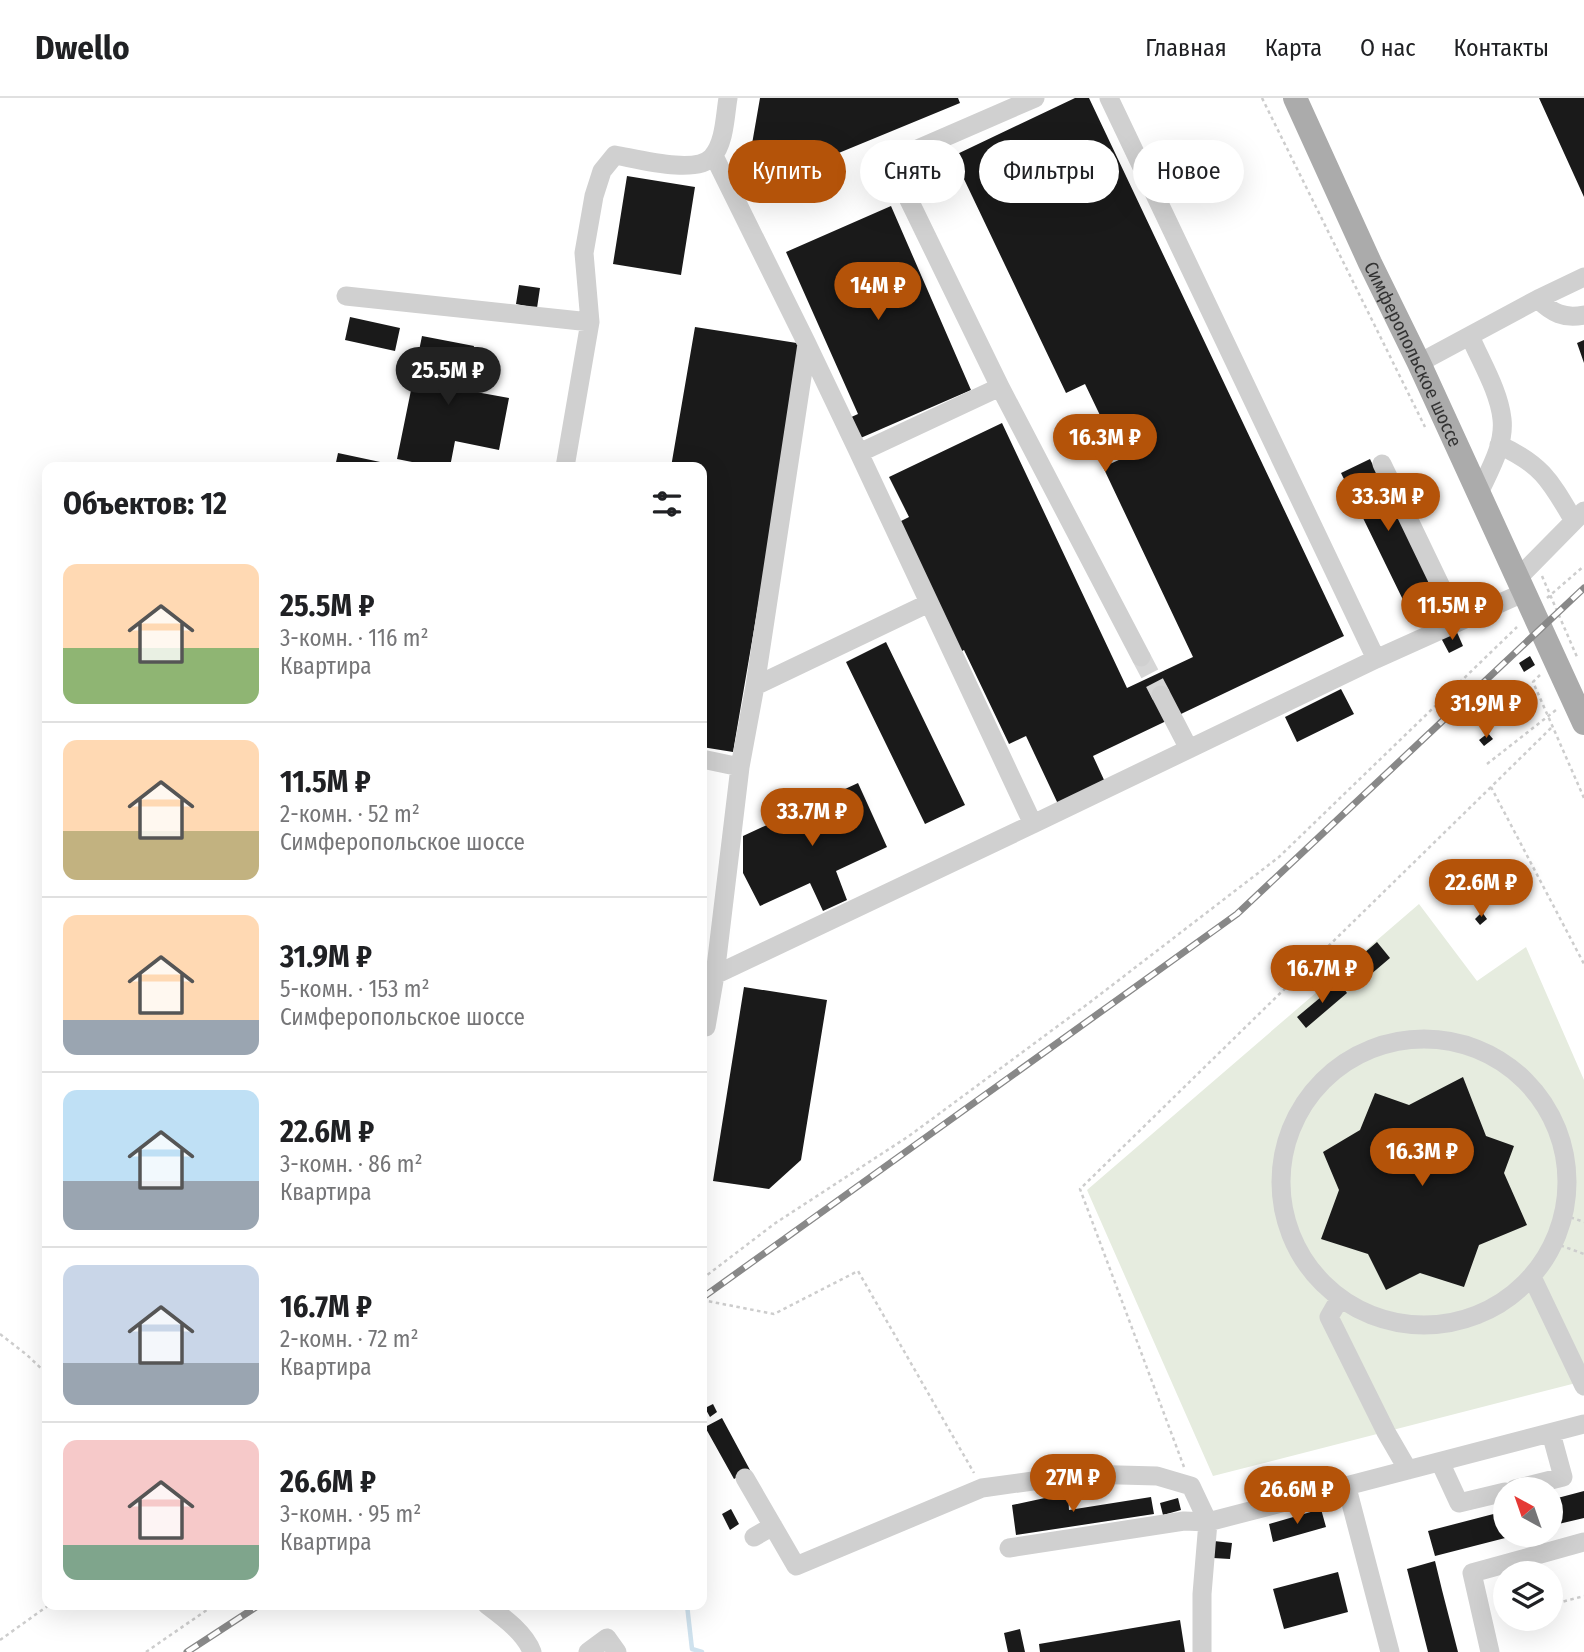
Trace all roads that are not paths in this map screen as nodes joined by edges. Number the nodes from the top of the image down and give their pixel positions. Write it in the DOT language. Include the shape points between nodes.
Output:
graph roads {
  1 [pos="728,98"];
  2 [pos="1035,98"];
  3 [pos="1109,98"];
  4 [pos="1295,98"];
  5 [pos="714,156"];
  6 [pos="1584,277"];
  7 [pos="346,296"];
  8 [pos="1538,299"];
  9 [pos="1584,314"];
  10 [pos="590,322"];
  11 [pos="1469,336"];
  12 [pos="807,344"];
  13 [pos="1419,363"];
  14 [pos="1000,387"];
  15 [pos="1499,445"];
  16 [pos="859,453"];
  17 [pos="566,462"];
  18 [pos="1382,464"];
  19 [pos="1479,493"];
  20 [pos="1579,516"];
  21 [pos="1531,594"];
  22 [pos="929,603"];
  23 [pos="1458,622"];
  24 [pos="1141,657"];
  25 [pos="1376,659"];
  26 [pos="755,686"];
  27 [pos="1161,695"];
  28 [pos="1584,723"];
  29 [pos="1189,749"];
  30 [pos="707,760"];
  31 [pos="740,767"];
  32 [pos="1033,824"];
  33 [pos="715,975"];
  34 [pos="707,1021"];
  35 [pos="1532,1276"];
  36 [pos="1340,1298"];
  37 [pos="1584,1386"];
  38 [pos="1584,1424"];
  39 [pos="1551,1433"];
  40 [pos="1440,1462"];
  41 [pos="1408,1470"];
  42 [pos="1563,1477"];
  43 [pos="745,1478"];
  44 [pos="1347,1488"];
  45 [pos="1493,1495"];
  46 [pos="1208,1522"];
  47 [pos="773,1526"];
  48 [pos="754,1537"];
  49 [pos="1584,1542"];
  50 [pos="1009,1548"];
  51 [pos="493,1610"];
  52 [pos="532,1652"];
  53 [pos="588,1652"];
  54 [pos="617,1652"];
  55 [pos="1202,1652"];
  56 [pos="1390,1652"];
  57 [pos="1490,1652"];
  1 -- 5 [label="street"];
  2 -- 14 [label="street" via="890,161"];
  3 -- 25 [label="street"];
  4 -- 13 [label="main road, Симферопольское шоссе"];
  5 -- 10 [label="street" via="689,166 615,155 602,171 584,253"];
  5 -- 12 [label="street"];
  6 -- 8 [label="street"];
  7 -- 10 [label="street"];
  8 -- 9 [label="street" via="1559,315"];
  8 -- 11 [label="street"];
  10 -- 17 [label="street"];
  11 -- 13 [label="street"];
  11 -- 15 [label="street" via="1498,402 1503,421"];
  12 -- 16 [label="street"];
  12 -- 26 [label="street"];
  13 -- 19 [label="main road, Симферопольское шоссе"];
  14 -- 16 [label="street"];
  14 -- 24 [label="street"];
  15 -- 19 [label="street"];
  15 -- 20 [label="street" via="1544,473"];
  16 -- 22 [label="street"];
  18 -- 23 [label="street"];
  19 -- 21 [label="main road, Симферопольское шоссе"];
  20 -- 21 [label="street" via="1536,560"];
  21 -- 23 [label="street"];
  21 -- 28 [label="main road, Симферопольское шоссе"];
  22 -- 26 [label="street"];
  22 -- 32 [label="street"];
  23 -- 25 [label="street"];
  25 -- 29 [label="street"];
  26 -- 31 [label="street"];
  27 -- 29 [label="street"];
  29 -- 32 [label="street"];
  30 -- 31 [label="street"];
  31 -- 33 [label="street"];
  32 -- 33 [label="street"];
  33 -- 34 [label="street"];
  35 -- 36 [label="street" via="1510,1297 1484,1312 1445,1323 1395,1322"];
  35 -- 36 [label="street" via="1554,1243 1564,1215 1568,1176 1562,1138 1545,1103 1520,1074 1488,1052 1451,1040 1412,1038 1374,1046 1340,1065 1312,1091 1292,1125 1282,1162 1282,1201 1292,1238 1312,1271"];
  35 -- 37 [label="street"];
  36 -- 41 [label="street" via="1329,1317"];
  38 -- 39 [label="street"];
  39 -- 40 [label="street"];
  39 -- 42 [label="street"];
  40 -- 41 [label="street"];
  40 -- 45 [label="street" via="1459,1503"];
  41 -- 44 [label="street"];
  43 -- 47 [label="street"];
  44 -- 46 [label="street"];
  44 -- 56 [label="street" via="1369,1602"];
  46 -- 47 [label="street" via="1191,1486 1157,1476 1083,1474 982,1488 796,1566"];
  46 -- 50 [label="street" via="1184,1521"];
  46 -- 55 [label="street"];
  47 -- 48 [label="street"];
  49 -- 57 [label="street" via="1472,1573"];
  51 -- 52 [label="street" via="511,1624"];
  53 -- 54 [label="street" via="607,1638"];
}
